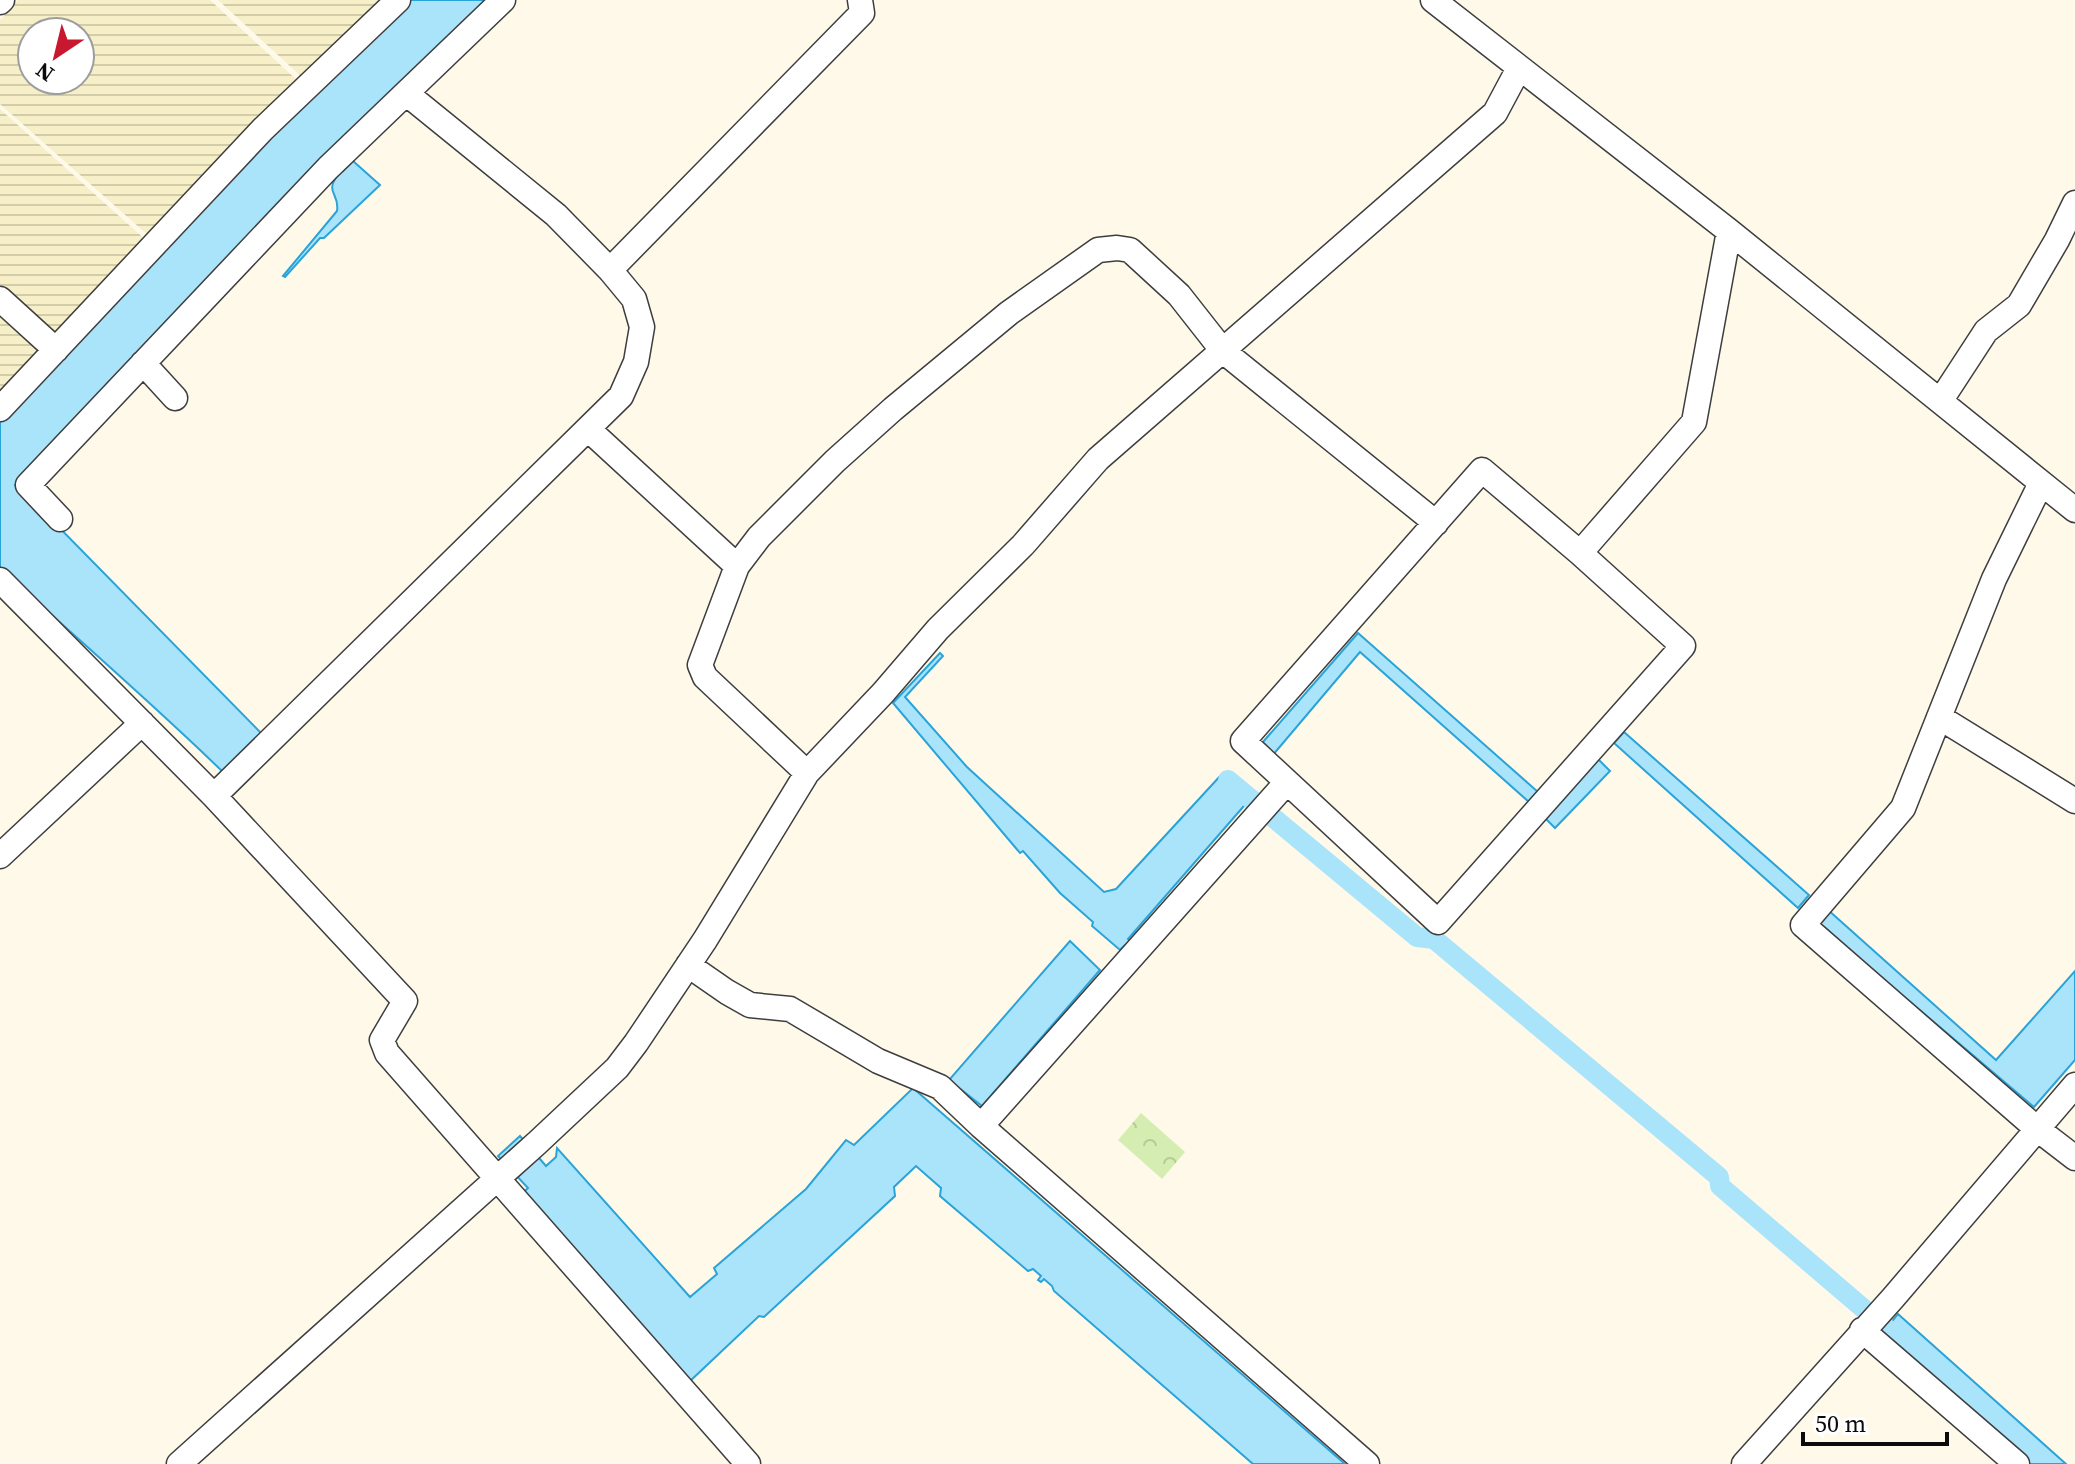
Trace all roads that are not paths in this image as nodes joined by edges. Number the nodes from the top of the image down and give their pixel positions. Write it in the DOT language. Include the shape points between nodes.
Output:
graph roads {
  1 [pos="398,0"];
  2 [pos="503,0"];
  3 [pos="860,0"];
  4 [pos="1433,0"];
  5 [pos="1519,68"];
  6 [pos="407,94"];
  7 [pos="2075,203"];
  8 [pos="1729,231"];
  9 [pos="610,270"];
  10 [pos="0,299"];
  11 [pos="56,350"];
  12 [pos="1223,351"];
  13 [pos="143,363"];
  14 [pos="175,398"];
  15 [pos="1941,400"];
  16 [pos="0,409"];
  17 [pos="588,429"];
  18 [pos="2041,483"];
  19 [pos="2075,510"];
  20 [pos="60,519"];
  21 [pos="1436,523"];
  22 [pos="1580,553"];
  23 [pos="737,566"];
  24 [pos="0,580"];
  25 [pos="1939,717"];
  26 [pos="142,723"];
  27 [pos="807,773"];
  28 [pos="1287,782"];
  29 [pos="217,793"];
  30 [pos="2075,801"];
  31 [pos="0,856"];
  32 [pos="688,965"];
  33 [pos="2075,1085"];
  34 [pos="981,1126"];
  35 [pos="2036,1128"];
  36 [pos="2075,1158"];
  37 [pos="498,1178"];
  38 [pos="1862,1330"];
  39 [pos="179,1464"];
  40 [pos="748,1464"];
  41 [pos="1367,1464"];
  42 [pos="1744,1464"];
  43 [pos="2017,1464"];
  1 -- 11 [label="street" via="263,129"];
  2 -- 6 [label="street"];
  3 -- 9 [label="street" via="862,13"];
  4 -- 5 [label="street"];
  5 -- 8 [label="street"];
  5 -- 12 [label="street" via="1495,113"];
  6 -- 9 [label="street" via="556,215"];
  6 -- 13 [label="street" via="328,168"];
  7 -- 15 [label="street" via="2019,305 1986,331"];
  8 -- 15 [label="street"];
  8 -- 22 [label="street" via="1694,422"];
  9 -- 17 [label="street" via="634,299 642,327 636,362 621,396"];
  10 -- 11 [label="street"];
  11 -- 16 [label="street"];
  12 -- 21 [label="street"];
  12 -- 23 [label="street" via="1179,295 1130,250 1098,250 1009,313 893,409 759,537"];
  12 -- 27 [label="street" via="1098,459"];
  13 -- 14 [label="street"];
  13 -- 20 [label="street" via="28,485"];
  15 -- 18 [label="street"];
  17 -- 23 [label="street"];
  17 -- 29 [label="street"];
  18 -- 19 [label="street"];
  18 -- 25 [label="street" via="1994,579"];
  21 -- 22 [label="street" via="1482,470"];
  21 -- 28 [label="street" via="1243,741"];
  22 -- 28 [label="street" via="1683,646 1438,922"];
  23 -- 27 [label="street" via="700,665 705,677"];
  24 -- 26 [label="street"];
  25 -- 30 [label="street"];
  25 -- 35 [label="street" via="1903,808 1803,925"];
  26 -- 29 [label="street"];
  26 -- 31 [label="street"];
  27 -- 32 [label="street"];
  28 -- 34 [label="street"];
  29 -- 37 [label="street" via="405,1001 382,1046"];
  32 -- 34 [label="street" via="750,1005 790,1009 878,1061 940,1087"];
  32 -- 37 [label="street" via="617,1068"];
  33 -- 35 [label="street"];
  34 -- 41 [label="street"];
  35 -- 36 [label="street"];
  35 -- 38 [label="street"];
  37 -- 39 [label="street"];
  37 -- 40 [label="street"];
  38 -- 42 [label="street"];
  38 -- 43 [label="street"];
}
